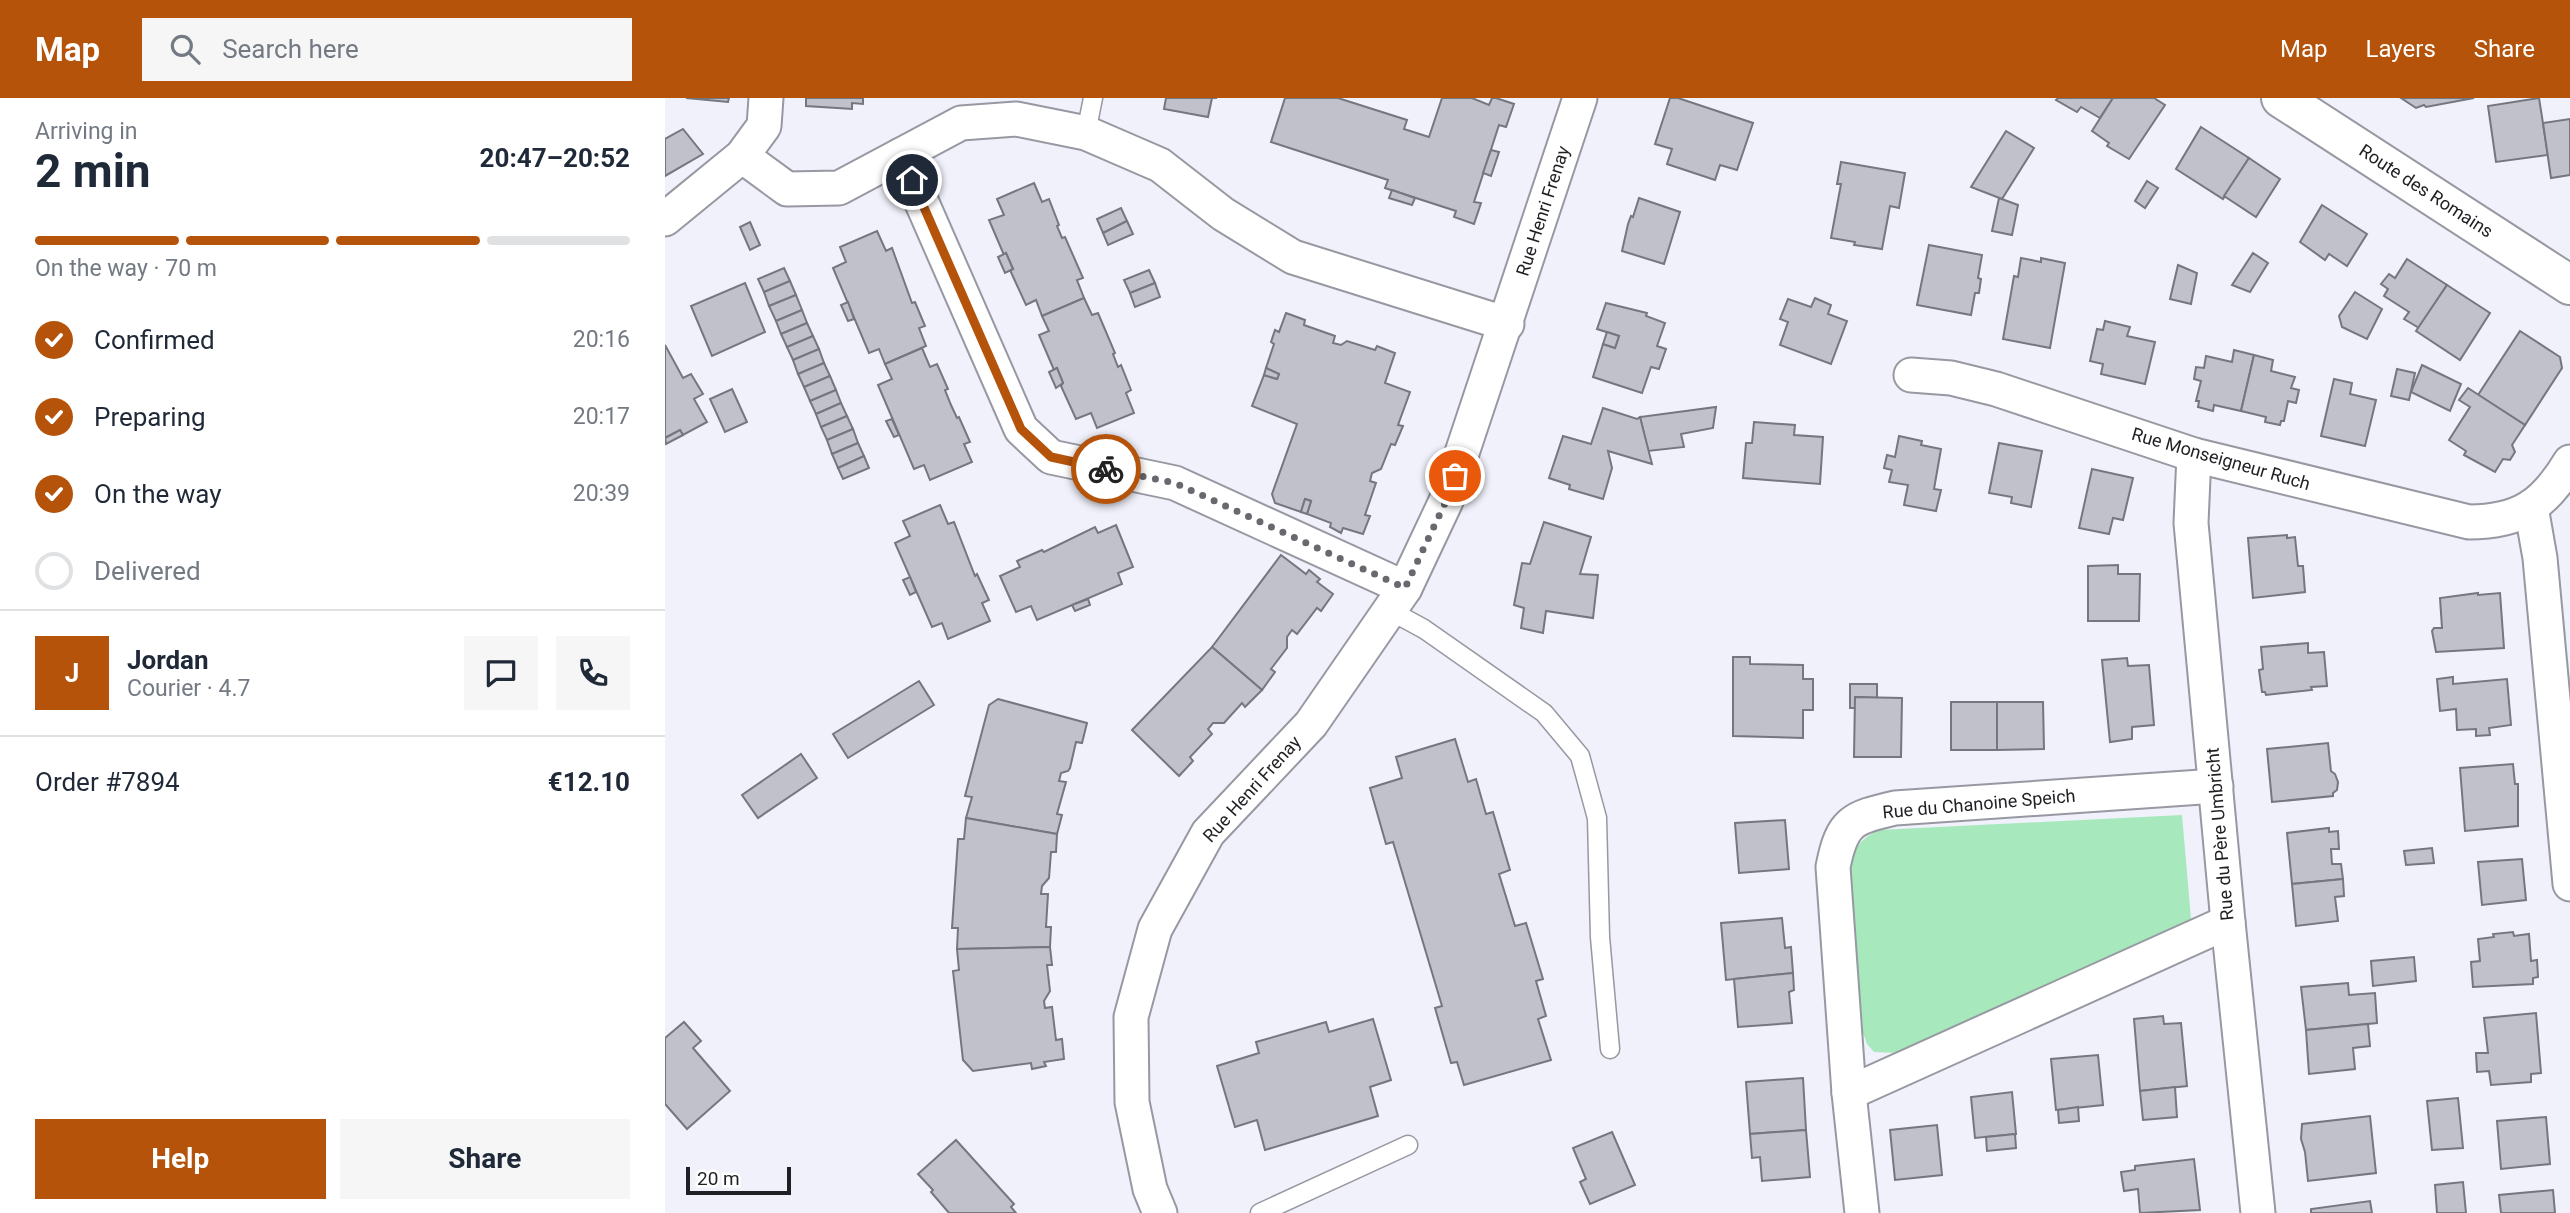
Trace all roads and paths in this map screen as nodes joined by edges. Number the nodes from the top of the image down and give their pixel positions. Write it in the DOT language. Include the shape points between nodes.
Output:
graph roads {
  1 [pos="766,98"];
  2 [pos="1093,98"];
  3 [pos="1580,98"];
  4 [pos="2281,98"];
  5 [pos="1086,133"];
  6 [pos="901,155"];
  7 [pos="742,156"];
  8 [pos="665,219"];
  9 [pos="2570,285"];
  10 [pos="1507,324"];
  11 [pos="1911,375"];
  12 [pos="2194,455"];
  13 [pos="2570,462"];
  14 [pos="2532,507"];
  15 [pos="1397,599"];
  16 [pos="2216,786"];
  17 [pos="2570,884"];
  18 [pos="2228,922"];
  19 [pos="1610,1049"];
  20 [pos="1849,1093"];
  21 [pos="1408,1145"];
  22 [pos="1160,1213"];
  23 [pos="1260,1213"];
  24 [pos="1862,1213"];
  25 [pos="2258,1213"];
  1 -- 7 [label="street" via="764,126"];
  2 -- 5 [label="lane"];
  3 -- 10 [label="street, Rue Henri Frenay"];
  4 -- 9 [label="main road, Route des Romains"];
  5 -- 6 [label="street" via="1016,119 961,123"];
  5 -- 10 [label="street" via="1160,165 1223,214 1293,257"];
  6 -- 7 [label="street" via="839,188 787,189"];
  6 -- 15 [label="street" via="1021,429 1051,457 1175,483"];
  7 -- 8 [label="street"];
  10 -- 15 [label="street, Rue Henri Frenay" via="1446,501"];
  11 -- 12 [label="street, Rue Monseigneur Ruch" via="1951,378 1996,389"];
  12 -- 14 [label="street, Rue Monseigneur Ruch" via="2469,522 2496,522"];
  12 -- 16 [label="street, Rue du Père Umbricht" via="2190,523"];
  13 -- 14 [label="street"];
  14 -- 17 [label="street"];
  15 -- 19 [label="lane" via="1424,629 1544,713 1580,756 1597,818 1599,937"];
  15 -- 22 [label="street, Rue Henri Frenay" via="1311,724 1208,833 1155,929 1131,1017 1132,1102 1150,1189"];
  16 -- 18 [label="street, Rue du Père Umbricht"];
  16 -- 20 [label="street, Rue du Chanoine Speich" via="1895,808 1850,823 1838,840 1833,867"];
  18 -- 20 [label="street"];
  18 -- 25 [label="street, Rue du Père Umbricht"];
  20 -- 24 [label="street, Rue du Chanoine Speich"];
  21 -- 23 [label="lane"];
}
